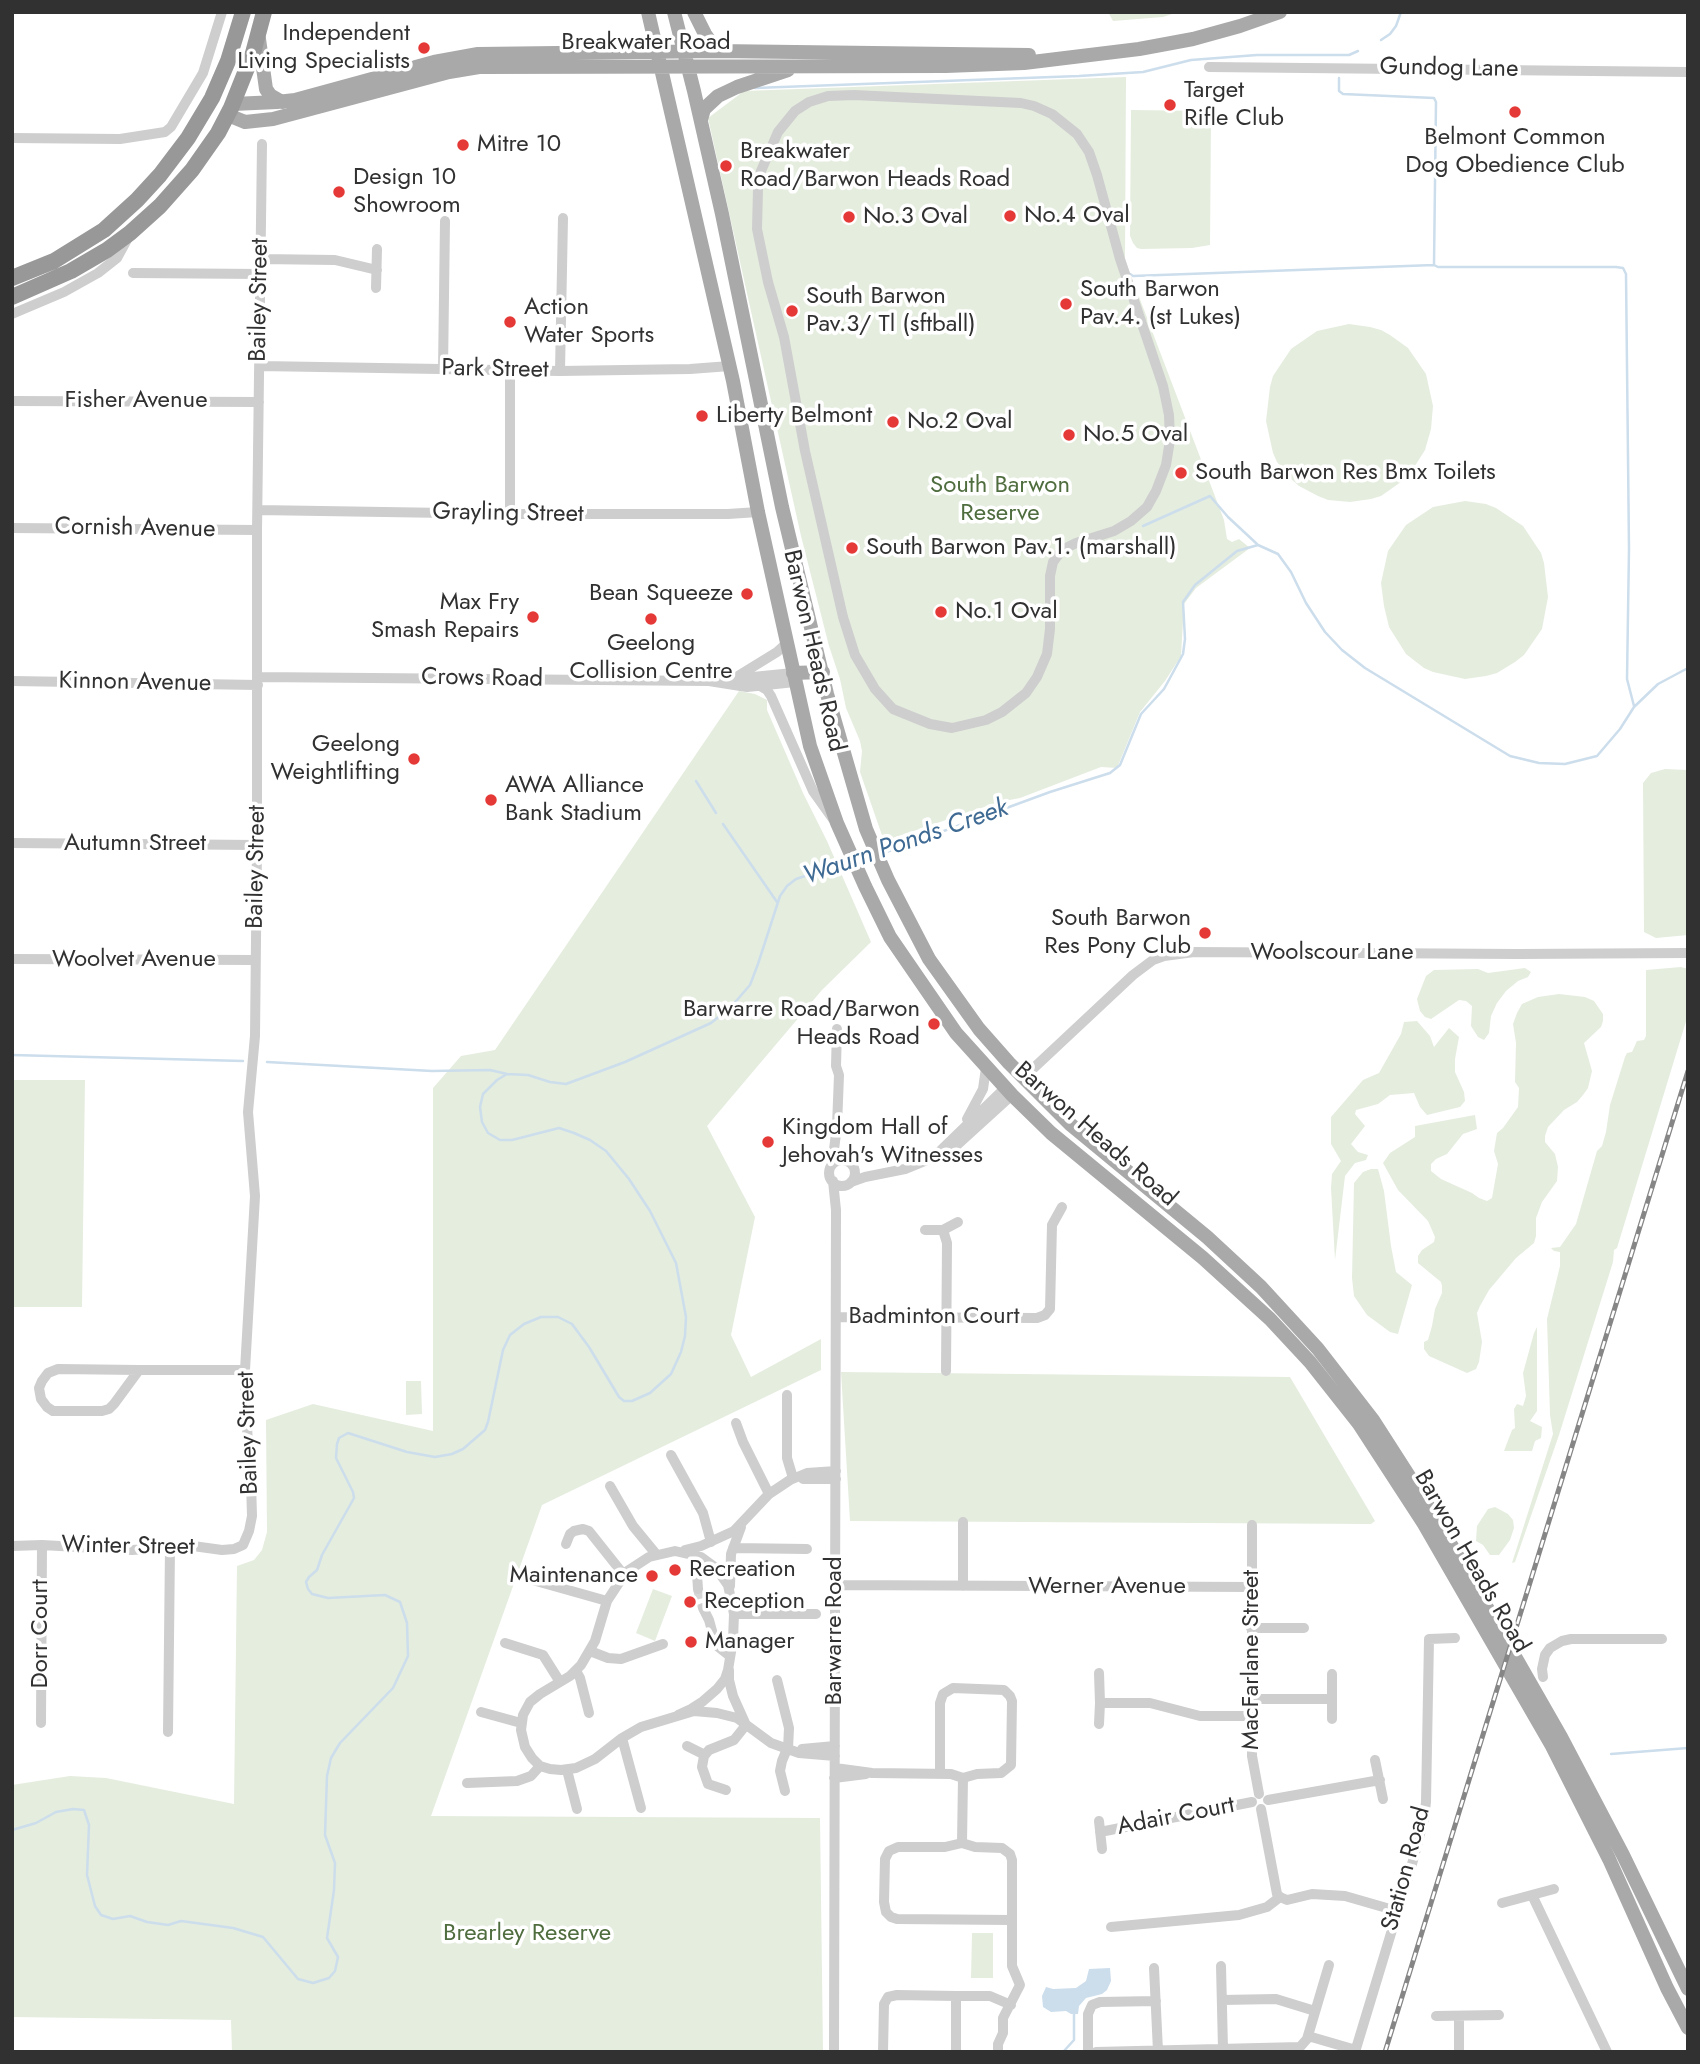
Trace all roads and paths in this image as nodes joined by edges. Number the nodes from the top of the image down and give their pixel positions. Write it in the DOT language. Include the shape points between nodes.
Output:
graph roads {
  1 [pos="222,12"];
  2 [pos="243,12"];
  3 [pos="264,12"];
  4 [pos="648,12"];
  5 [pos="674,12"];
  6 [pos="694,12"];
  7 [pos="1280,12"];
  8 [pos="258,34"];
  9 [pos="717,51"];
  10 [pos="684,52"];
  11 [pos="1072,57"];
  12 [pos="659,60"];
  13 [pos="803,66"];
  14 [pos="688,67"];
  15 [pos="1209,67"];
  16 [pos="1688,72"];
  17 [pos="369,86"];
  18 [pos="282,102"];
  19 [pos="208,104"];
  20 [pos="231,109"];
  21 [pos="701,123"];
  22 [pos="12,138"];
  23 [pos="262,144"];
  24 [pos="563,218"];
  25 [pos="445,221"];
  26 [pos="130,233"];
  27 [pos="377,249"];
  28 [pos="261,258"];
  29 [pos="377,270"];
  30 [pos="133,273"];
  31 [pos="261,274"];
  32 [pos="12,278"];
  33 [pos="376,288"];
  34 [pos="12,297"];
  35 [pos="12,314"];
  36 [pos="260,366"];
  37 [pos="730,366"];
  38 [pos="443,370"];
  39 [pos="510,370"];
  40 [pos="560,371"];
  41 [pos="12,401"];
  42 [pos="259,402"];
  43 [pos="258,510"];
  44 [pos="758,512"];
  45 [pos="510,514"];
  46 [pos="12,528"];
  47 [pos="257,530"];
  48 [pos="787,643"];
  49 [pos="823,672"];
  50 [pos="743,676"];
  51 [pos="794,678"];
  52 [pos="12,681"];
  53 [pos="258,681"];
  54 [pos="706,681"];
  55 [pos="760,686"];
  56 [pos="919,720"];
  57 [pos="840,830"];
  58 [pos="12,843"];
  59 [pos="257,845"];
  60 [pos="1688,953"];
  61 [pos="12,959"];
  62 [pos="256,960"];
  63 [pos="837,1029"];
  64 [pos="986,1068"];
  65 [pos="1023,1078"];
  66 [pos="1009,1092"];
  67 [pos="837,1126"];
  68 [pos="956,1136"];
  69 [pos="925,1162"];
  70 [pos="850,1163"];
  71 [pos="832,1165"];
  72 [pos="898,1171"];
  73 [pos="833,1181"];
  74 [pos="849,1183"];
  75 [pos="1062,1207"];
  76 [pos="836,1210"];
  77 [pos="958,1222"];
  78 [pos="925,1230"];
  79 [pos="943,1230"];
  80 [pos="836,1317"];
  81 [pos="947,1317"];
  82 [pos="139,1370"];
  83 [pos="245,1370"];
  84 [pos="946,1371"];
  85 [pos="787,1395"];
  86 [pos="736,1423"];
  87 [pos="671,1455"];
  88 [pos="836,1475"];
  89 [pos="793,1478"];
  90 [pos="610,1486"];
  91 [pos="769,1494"];
  92 [pos="746,1519"];
  93 [pos="963,1522"];
  94 [pos="1251,1525"];
  95 [pos="711,1542"];
  96 [pos="566,1544"];
  97 [pos="42,1545"];
  98 [pos="243,1545"];
  99 [pos="12,1546"];
  100 [pos="170,1547"];
  101 [pos="733,1548"];
  102 [pos="807,1549"];
  103 [pos="675,1550"];
  104 [pos="656,1554"];
  105 [pos="692,1554"];
  106 [pos="624,1575"];
  107 [pos="529,1579"];
  108 [pos="835,1585"];
  109 [pos="963,1586"];
  110 [pos="1251,1587"];
  111 [pos="698,1589"];
  112 [pos="730,1591"];
  113 [pos="607,1601"];
  114 [pos="703,1608"];
  115 [pos="734,1614"];
  116 [pos="817,1614"];
  117 [pos="1428,1626"];
  118 [pos="1251,1628"];
  119 [pos="1304,1628"];
  120 [pos="1455,1638"];
  121 [pos="1429,1639"];
  122 [pos="1662,1639"];
  123 [pos="505,1643"];
  124 [pos="663,1644"];
  125 [pos="590,1651"];
  126 [pos="730,1659"];
  127 [pos="576,1671"];
  128 [pos="1099,1673"];
  129 [pos="1332,1674"];
  130 [pos="1543,1676"];
  131 [pos="777,1680"];
  132 [pos="561,1682"];
  133 [pos="1251,1699"];
  134 [pos="1332,1699"];
  135 [pos="1100,1703"];
  136 [pos="481,1712"];
  137 [pos="589,1713"];
  138 [pos="678,1715"];
  139 [pos="1251,1716"];
  140 [pos="1332,1719"];
  141 [pos="41,1723"];
  142 [pos="521,1723"];
  143 [pos="1099,1724"];
  144 [pos="746,1725"];
  145 [pos="167,1732"];
  146 [pos="622,1738"];
  147 [pos="687,1746"];
  148 [pos="788,1749"];
  149 [pos="835,1751"];
  150 [pos="705,1755"];
  151 [pos="1376,1760"];
  152 [pos="540,1766"];
  153 [pos="567,1770"];
  154 [pos="780,1773"];
  155 [pos="835,1773"];
  156 [pos="940,1773"];
  157 [pos="768,1777"];
  158 [pos="963,1777"];
  159 [pos="1380,1780"];
  160 [pos="467,1783"];
  161 [pos="726,1790"];
  162 [pos="785,1791"];
  163 [pos="1384,1799"];
  164 [pos="1260,1801"];
  165 [pos="577,1808"];
  166 [pos="641,1808"];
  167 [pos="962,1843"];
  168 [pos="1102,1849"];
  169 [pos="1555,1889"];
  170 [pos="1532,1895"];
  171 [pos="1280,1897"];
  172 [pos="1502,1903"];
  173 [pos="1397,1911"];
  174 [pos="1011,1920"];
  175 [pos="1111,1927"];
  176 [pos="1329,1965"];
  177 [pos="1221,1966"];
  178 [pos="1154,1968"];
  179 [pos="1688,1989"];
  180 [pos="956,1996"];
  181 [pos="1222,2000"];
  182 [pos="1156,2001"];
  183 [pos="1011,2005"];
  184 [pos="1315,2011"];
  185 [pos="1499,2015"];
  186 [pos="1436,2016"];
  187 [pos="1459,2016"];
  188 [pos="1688,2028"];
  189 [pos="1305,2041"];
  190 [pos="1223,2049"];
  191 [pos="1158,2050"];
  192 [pos="1202,2051"];
  193 [pos="1355,2051"];
  194 [pos="834,2052"];
  195 [pos="884,2052"];
  196 [pos="956,2052"];
  197 [pos="998,2052"];
  198 [pos="1088,2052"];
  199 [pos="1096,2052"];
  200 [pos="1458,2052"];
  201 [pos="1607,2052"];
  1 -- 22 [label="street" via="203,73 171,127 161,134 120,139"];
  2 -- 19 [label="highway"];
  3 -- 8 [label="highway"];
  4 -- 12 [label="main road, Barwon Heads Road"];
  5 -- 10 [label="main road, Barwon Heads Road"];
  6 -- 9 [label="main road"];
  7 -- 11 [label="main road, Breakwater Road" via="1193,39"];
  8 -- 18 [label="main road" via="266,89"];
  8 -- 20 [label="highway"];
  9 -- 10 [label="main road, Breakwater Road"];
  9 -- 11 [label="main road, Breakwater Road"];
  10 -- 12 [label="main road, Breakwater Road"];
  10 -- 14 [label="main road, Barwon Heads Road"];
  11 -- 13 [label="main road, Breakwater Road" via="994,65"];
  12 -- 14 [label="main road, Breakwater Road"];
  12 -- 17 [label="main road, Breakwater Road" via="472,54 434,62"];
  12 -- 37 [label="main road, Barwon Heads Road"];
  13 -- 14 [label="main road, Breakwater Road"];
  13 -- 21 [label="main road" via="718,96 704,108"];
  14 -- 21 [label="main road, Barwon Heads Road"];
  15 -- 16 [label="street, Gundog Lane"];
  17 -- 18 [label="main road, Breakwater Road"];
  17 -- 20 [label="main road, Breakwater Road" via="273,119 244,122"];
  18 -- 20 [label="main road, Breakwater Road"];
  19 -- 20 [label="highway"];
  19 -- 32 [label="highway" via="170,163 114,221 54,261"];
  20 -- 26 [label="highway" via="192,170"];
  21 -- 49 [label="main road, Barwon Heads Road" via="779,497"];
  23 -- 28 [label="street, Bailey Street"];
  24 -- 40 [label="street"];
  25 -- 38 [label="street"];
  26 -- 34 [label="highway" via="71,271"];
  26 -- 35 [label="street" via="117,258 103,270"];
  27 -- 29 [label="street"];
  28 -- 29 [label="street" via="335,261"];
  28 -- 31 [label="street, Bailey Street"];
  29 -- 33 [label="street"];
  30 -- 31 [label="street"];
  31 -- 36 [label="street, Bailey Street"];
  36 -- 38 [label="street, Park Street"];
  36 -- 42 [label="street, Bailey Street"];
  37 -- 40 [label="street, Park Street"];
  37 -- 44 [label="main road, Barwon Heads Road"];
  38 -- 39 [label="street, Park Street"];
  39 -- 40 [label="street, Park Street"];
  39 -- 45 [label="street"];
  41 -- 42 [label="street, Fisher Avenue"];
  42 -- 43 [label="street, Bailey Street"];
  43 -- 45 [label="street, Grayling Street"];
  43 -- 47 [label="street, Bailey Street"];
  44 -- 45 [label="street, Grayling Street"];
  44 -- 48 [label="main road, Barwon Heads Road"];
  46 -- 47 [label="street, Cornish Avenue"];
  47 -- 53 [label="street, Bailey Street"];
  48 -- 50 [label="street"];
  48 -- 51 [label="main road, Barwon Heads Road"];
  49 -- 51 [label="main road"];
  49 -- 65 [label="main road, Barwon Heads Road" via="866,828 888,880 929,959 979,1029"];
  50 -- 51 [label="street"];
  50 -- 54 [label="street, Crows Road"];
  51 -- 55 [label="street, Crows Road"];
  51 -- 57 [label="main road, Barwon Heads Road" via="813,757"];
  52 -- 53 [label="street, Kinnon Avenue"];
  53 -- 54 [label="street, Crows Road"];
  53 -- 59 [label="street, Bailey Street"];
  54 -- 55 [label="street, Crows Road"];
  55 -- 57 [label="street" via="774,702 817,798"];
  56 -- 56 [label="street" via="952,728 970,725 1002,712 1026,693 1047,653 1053,562 1062,550 1114,531 1147,507 1166,466 1169,415 1091,157 1070,127 1046,111 1017,103 828,96 795,111 778,132 761,171 757,229 855,655 893,709"];
  57 -- 64 [label="main road, Barwon Heads Road" via="900,953"];
  58 -- 59 [label="street, Autumn Street"];
  59 -- 62 [label="street, Bailey Street"];
  60 -- 65 [label="street, Woolscour Lane" via="1194,952 1164,956 1133,975"];
  61 -- 62 [label="street, Woolvet Avenue"];
  62 -- 83 [label="street, Bailey Street" via="248,1112 255,1196"];
  63 -- 67 [label="street"];
  64 -- 66 [label="main road, Barwon Heads Road"];
  64 -- 68 [label="street" via="982,1093"];
  65 -- 66 [label="main road"];
  65 -- 179 [label="main road, Barwon Heads Road" via="1070,1124 1208,1237 1261,1287 1337,1373 1387,1441 1549,1715"];
  66 -- 68 [label="street"];
  66 -- 69 [label="street" via="954,1148"];
  66 -- 188 [label="main road, Barwon Heads Road" via="1270,1319 1334,1390 1424,1524 1543,1731 1598,1835"];
  67 -- 70 [label="street" via="840,1147"];
  67 -- 71 [label="street"];
  68 -- 69 [label="street"];
  69 -- 72 [label="street"];
  70 -- 71 [label="street" via="839,1160"];
  70 -- 72 [label="street"];
  70 -- 74 [label="street" via="855,1176"];
  71 -- 73 [label="street"];
  72 -- 74 [label="street"];
  73 -- 74 [label="street"];
  73 -- 76 [label="street, Barwarre Road"];
  74 -- 76 [label="street, Barwarre Road"];
  75 -- 81 [label="street, Badminton Court" via="1052,1225 1050,1309 1045,1315"];
  76 -- 80 [label="street, Barwarre Road"];
  77 -- 79 [label="street"];
  78 -- 79 [label="street"];
  79 -- 81 [label="street"];
  80 -- 81 [label="street, Badminton Court"];
  80 -- 88 [label="street, Barwarre Road"];
  81 -- 84 [label="street"];
  82 -- 82 [label="street" via="109,1409 53,1411 41,1399 42,1381 58,1369"];
  82 -- 83 [label="street"];
  83 -- 98 [label="street, Bailey Street" via="251,1516"];
  85 -- 89 [label="street" via="787,1458"];
  86 -- 91 [label="street"];
  87 -- 95 [label="street" via="703,1513"];
  88 -- 89 [label="street" via="807,1473"];
  88 -- 108 [label="street, Barwarre Road"];
  89 -- 91 [label="street"];
  90 -- 104 [label="street"];
  91 -- 92 [label="street"];
  92 -- 95 [label="street"];
  92 -- 101 [label="street"];
  93 -- 109 [label="street"];
  94 -- 110 [label="street, MacFarlane Street"];
  95 -- 103 [label="street"];
  96 -- 106 [label="street" via="573,1531 586,1530"];
  97 -- 99 [label="street, Winter Street"];
  97 -- 100 [label="street, Winter Street" via="113,1550"];
  97 -- 141 [label="street, Dorr Court"];
  98 -- 100 [label="street, Winter Street" via="222,1550"];
  100 -- 145 [label="street"];
  101 -- 102 [label="street"];
  101 -- 112 [label="street"];
  103 -- 104 [label="street"];
  103 -- 105 [label="street"];
  104 -- 106 [label="street"];
  105 -- 111 [label="street"];
  105 -- 112 [label="street" via="714,1566"];
  106 -- 113 [label="street"];
  107 -- 113 [label="street"];
  108 -- 109 [label="street, Werner Avenue"];
  108 -- 149 [label="street, Barwarre Road"];
  109 -- 110 [label="street, Werner Avenue"];
  110 -- 118 [label="street, MacFarlane Street"];
  112 -- 115 [label="street"];
  113 -- 125 [label="street"];
  114 -- 126 [label="street" via="716,1645"];
  115 -- 116 [label="street"];
  115 -- 126 [label="street"];
  117 -- 121 [label="street, Station Road"];
  118 -- 119 [label="street"];
  118 -- 133 [label="street, MacFarlane Street"];
  120 -- 121 [label="street"];
  121 -- 173 [label="street, Station Road" via="1425,1810"];
  122 -- 130 [label="street" via="1562,1641 1545,1655"];
  123 -- 132 [label="street" via="543,1655"];
  124 -- 125 [label="street" via="618,1659"];
  125 -- 127 [label="street"];
  126 -- 138 [label="street" via="717,1689"];
  126 -- 144 [label="street" via="730,1685"];
  127 -- 132 [label="street"];
  127 -- 137 [label="street"];
  128 -- 135 [label="street"];
  129 -- 134 [label="street"];
  131 -- 148 [label="street" via="789,1728"];
  132 -- 142 [label="street" via="532,1700"];
  133 -- 134 [label="street"];
  133 -- 139 [label="street, MacFarlane Street"];
  134 -- 140 [label="street"];
  135 -- 139 [label="street" via="1150,1703 1200,1716"];
  135 -- 143 [label="street"];
  136 -- 142 [label="street"];
  138 -- 144 [label="street" via="717,1713"];
  138 -- 146 [label="street"];
  139 -- 164 [label="street, MacFarlane Street" via="1251,1756"];
  142 -- 152 [label="street" via="525,1747"];
  144 -- 148 [label="street"];
  144 -- 150 [label="street" via="734,1740"];
  146 -- 153 [label="street" via="590,1762"];
  146 -- 166 [label="street"];
  147 -- 150 [label="street"];
  148 -- 149 [label="street"];
  148 -- 154 [label="street"];
  149 -- 155 [label="street, Barwarre Road"];
  150 -- 161 [label="street" via="706,1782"];
  151 -- 159 [label="street"];
  152 -- 153 [label="street"];
  152 -- 160 [label="street" via="529,1777 514,1782"];
  153 -- 165 [label="street"];
  154 -- 157 [label="street"];
  154 -- 162 [label="street"];
  155 -- 156 [label="street"];
  155 -- 194 [label="street, Barwarre Road"];
  156 -- 158 [label="street"];
  156 -- 158 [label="street" via="943,1694 955,1688 1004,1690 1012,1699 1011,1765 1001,1773"];
  158 -- 167 [label="street"];
  159 -- 163 [label="street"];
  159 -- 164 [label="street, Adair Court"];
  164 -- 168 [label="street, Adair Court" via="1100,1826"];
  164 -- 171 [label="street, MacFarlane Street"];
  167 -- 174 [label="street" via="1002,1848 1010,1854"];
  167 -- 174 [label="street" via="889,1850 884,1861 886,1912 899,1919"];
  169 -- 170 [label="street"];
  170 -- 172 [label="street"];
  170 -- 201 [label="street"];
  171 -- 173 [label="street" via="1345,1896"];
  171 -- 175 [label="street" via="1267,1907 1239,1915"];
  173 -- 193 [label="street, Station Road"];
  174 -- 183 [label="street" via="1012,1966 1020,1985"];
  176 -- 184 [label="street"];
  177 -- 181 [label="street"];
  178 -- 182 [label="street"];
  180 -- 183 [label="street" via="990,1996"];
  180 -- 195 [label="street" via="887,1997"];
  180 -- 196 [label="street"];
  181 -- 184 [label="street" via="1276,1999"];
  181 -- 190 [label="street"];
  182 -- 191 [label="street"];
  182 -- 198 [label="street" via="1094,2004 1088,2014"];
  183 -- 197 [label="street" via="1003,2018"];
  184 -- 189 [label="street"];
  185 -- 187 [label="street"];
  186 -- 187 [label="street"];
  187 -- 200 [label="street"];
  189 -- 190 [label="street" via="1292,2048"];
  189 -- 193 [label="street"];
  190 -- 192 [label="street"];
  191 -- 192 [label="street"];
  191 -- 199 [label="street"];
}
